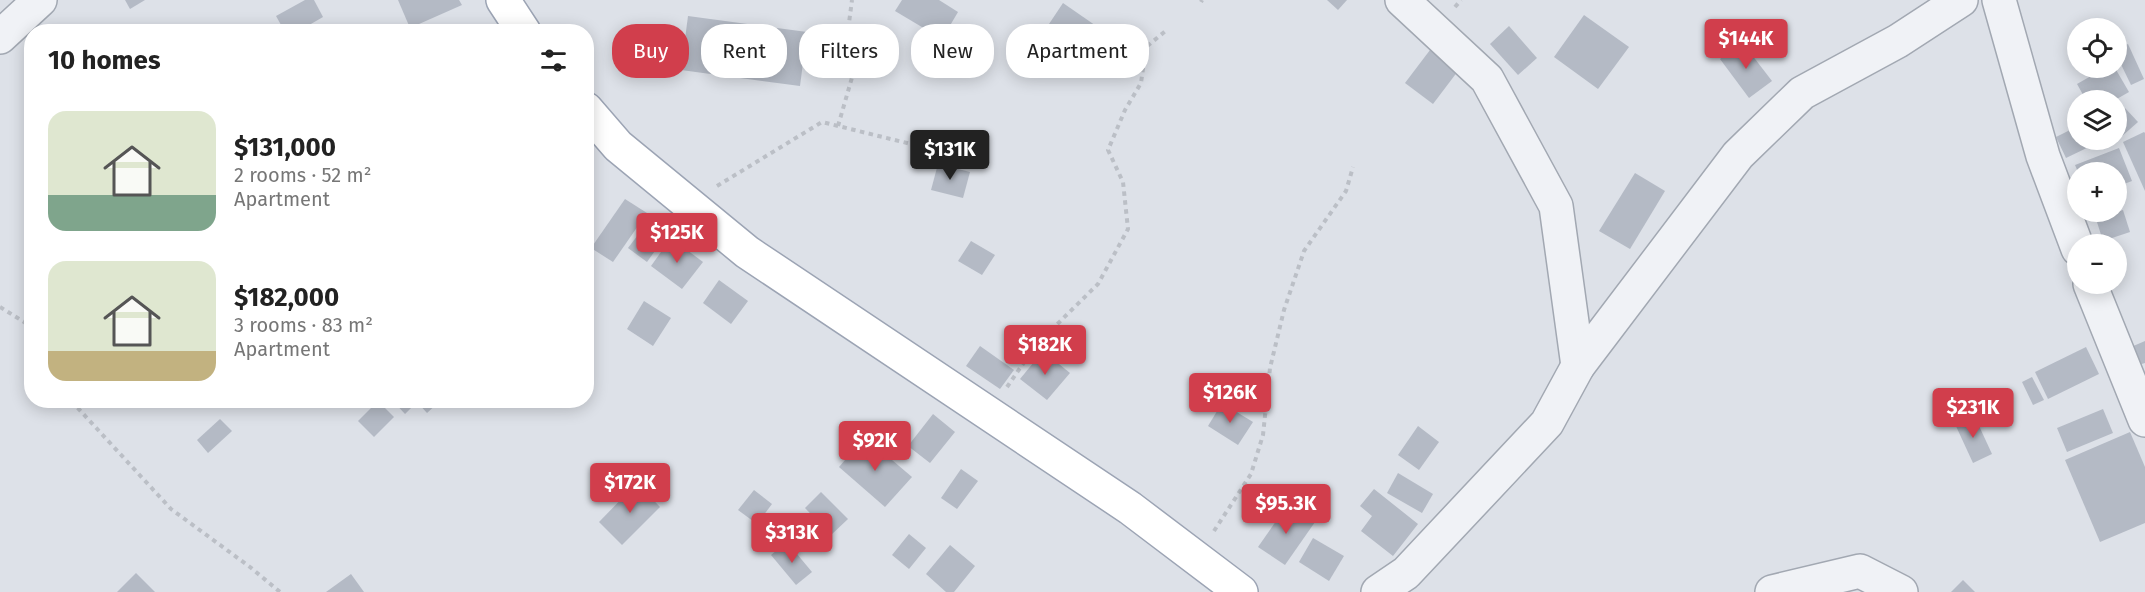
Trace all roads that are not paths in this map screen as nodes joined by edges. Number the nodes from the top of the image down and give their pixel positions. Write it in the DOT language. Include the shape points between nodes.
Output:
graph roads {
  1 [pos="40,0"];
  2 [pos="503,0"];
  3 [pos="1402,0"];
  4 [pos="1961,0"];
  5 [pos="1999,0"];
  6 [pos="519,24"];
  7 [pos="0,37"];
  8 [pos="594,118"];
  9 [pos="2072,234"];
  10 [pos="2094,294"];
  11 [pos="1578,366"];
  12 [pos="2145,420"];
  13 [pos="1241,592"];
  14 [pos="1378,592"];
  15 [pos="1772,592"];
  16 [pos="1900,592"];
  1 -- 7 [label="street"];
  2 -- 6 [label="main road"];
  3 -- 11 [label="street" via="1488,80 1556,206"];
  4 -- 11 [label="street" via="1898,41 1802,93 1738,155"];
  5 -- 9 [label="street" via="2043,156"];
  8 -- 13 [label="main road" via="618,146 747,252 988,415 1051,453 1197,556"];
  10 -- 12 [label="street"];
  11 -- 14 [label="street" via="1547,423 1406,573"];
  15 -- 16 [label="street" via="1860,571"];
}
